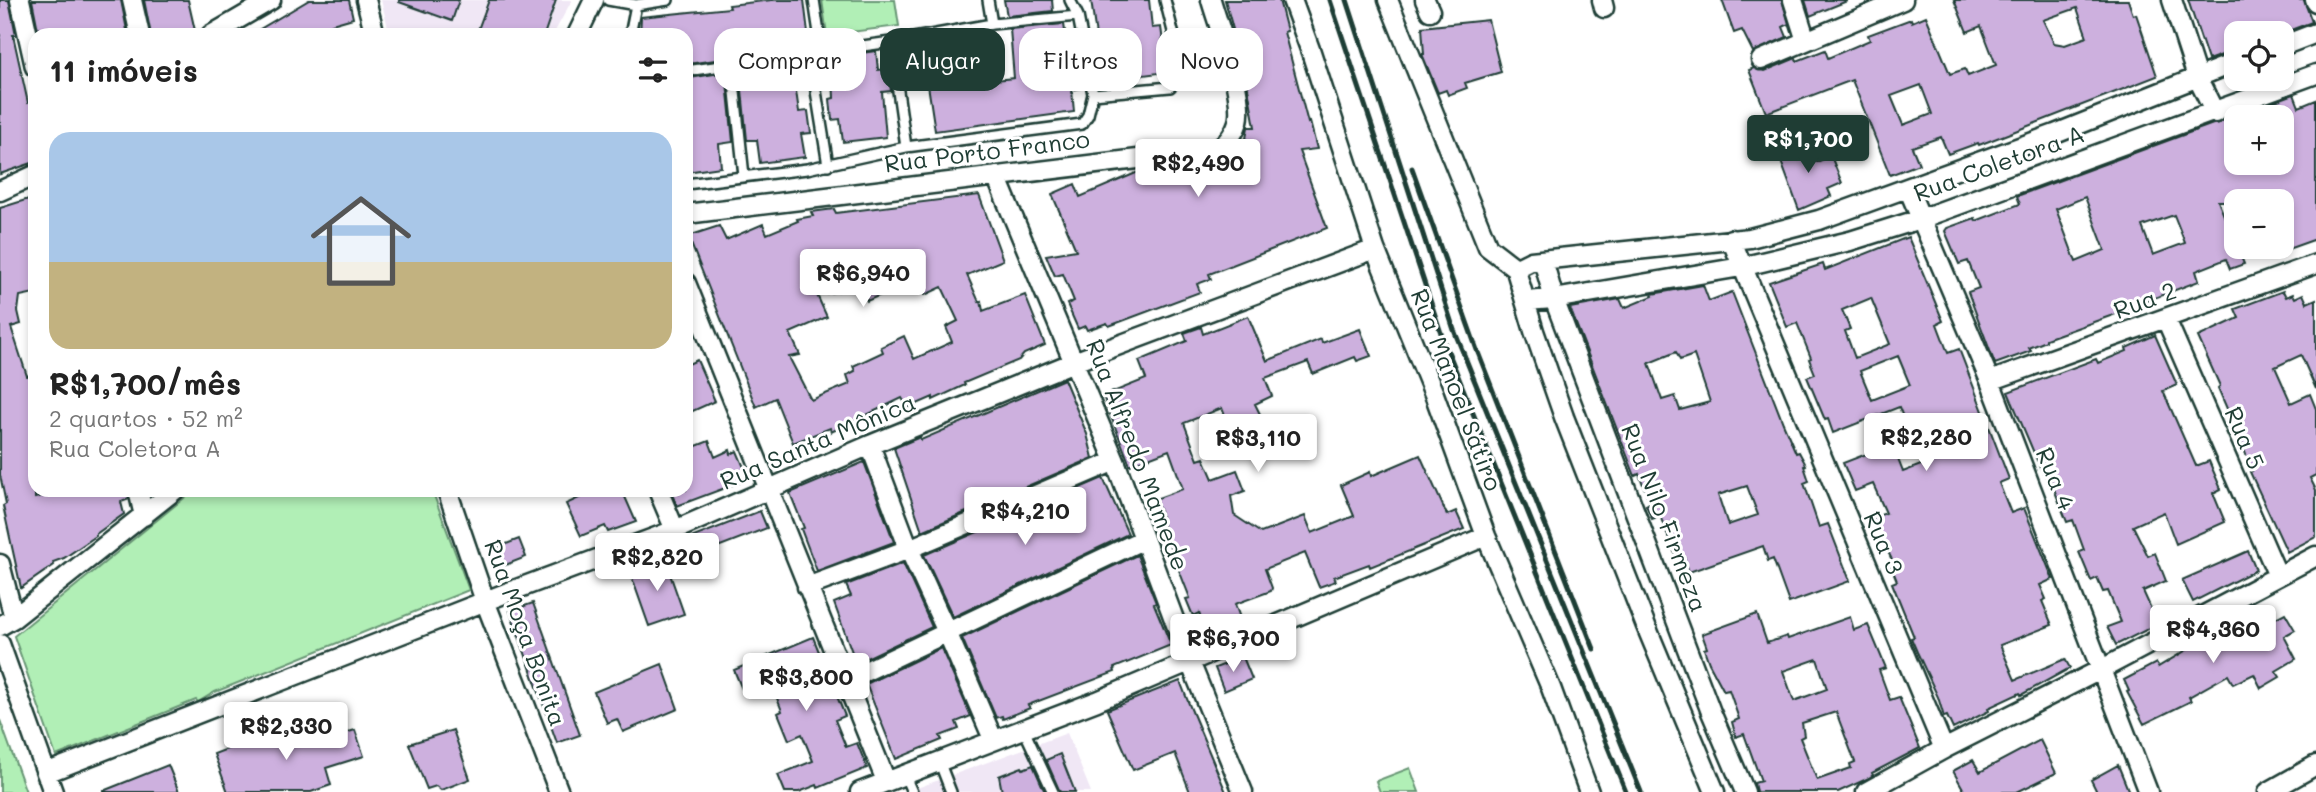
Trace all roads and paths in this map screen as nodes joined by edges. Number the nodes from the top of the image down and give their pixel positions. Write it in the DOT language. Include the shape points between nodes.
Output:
graph roads {
  1 [pos="20,0"];
  2 [pos="132,0"];
  3 [pos="271,0"];
  4 [pos="366,0"];
  5 [pos="594,0"];
  6 [pos="608,0"];
  7 [pos="668,0"];
  8 [pos="814,0"];
  9 [pos="988,0"];
  10 [pos="1070,0"];
  11 [pos="1166,0"];
  12 [pos="1211,0"];
  13 [pos="1292,0"];
  14 [pos="1388,0"];
  15 [pos="1793,0"];
  16 [pos="1903,0"];
  17 [pos="2172,0"];
  18 [pos="636,5"];
  19 [pos="1078,16"];
  20 [pos="992,24"];
  21 [pos="139,28"];
  22 [pos="223,28"];
  23 [pos="373,28"];
  24 [pos="580,28"];
  25 [pos="631,28"];
  26 [pos="818,28"];
  27 [pos="970,28"];
  28 [pos="2316,33"];
  29 [pos="28,36"];
  30 [pos="1806,41"];
  31 [pos="2294,41"];
  32 [pos="1761,61"];
  33 [pos="714,67"];
  34 [pos="2224,67"];
  35 [pos="693,70"];
  36 [pos="2316,74"];
  37 [pos="2197,77"];
  38 [pos="735,91"];
  39 [pos="816,91"];
  40 [pos="898,91"];
  41 [pos="1093,94"];
  42 [pos="2215,113"];
  43 [pos="906,147"];
  44 [pos="828,165"];
  45 [pos="744,176"];
  46 [pos="996,176"];
  47 [pos="28,178"];
  48 [pos="693,183"];
  49 [pos="1908,188"];
  50 [pos="0,191"];
  51 [pos="693,213"];
  52 [pos="1920,219"];
  53 [pos="1731,239"];
  54 [pos="1374,249"];
  55 [pos="1543,260"];
  56 [pos="2316,264"];
  57 [pos="1741,267"];
  58 [pos="1520,268"];
  59 [pos="1554,299"];
  60 [pos="693,300"];
  61 [pos="1525,301"];
  62 [pos="2166,319"];
  63 [pos="1074,362"];
  64 [pos="1990,381"];
  65 [pos="870,445"];
  66 [pos="1115,461"];
  67 [pos="769,488"];
  68 [pos="140,497"];
  69 [pos="167,497"];
  70 [pos="449,497"];
  71 [pos="661,497"];
  72 [pos="144,516"];
  73 [pos="675,530"];
  74 [pos="1486,536"];
  75 [pos="1144,540"];
  76 [pos="909,550"];
  77 [pos="2316,556"];
  78 [pos="0,564"];
  79 [pos="2278,576"];
  80 [pos="807,587"];
  81 [pos="485,601"];
  82 [pos="7,622"];
  83 [pos="947,632"];
  84 [pos="0,645"];
  85 [pos="1191,662"];
  86 [pos="2102,669"];
  87 [pos="847,680"];
  88 [pos="1023,728"];
  89 [pos="993,739"];
  90 [pos="1944,749"];
  91 [pos="939,761"];
  92 [pos="2316,765"];
  93 [pos="46,774"];
  94 [pos="904,775"];
  95 [pos="886,781"];
  96 [pos="53,792"];
  97 [pos="559,792"];
  98 [pos="860,792"];
  99 [pos="912,792"];
  100 [pos="951,792"];
  101 [pos="1053,792"];
  102 [pos="1243,792"];
  103 [pos="1589,792"];
  104 [pos="1715,792"];
  105 [pos="1745,792"];
  106 [pos="1866,792"];
  107 [pos="2148,792"];
  108 [pos="2268,792"];
  1 -- 29 [label="street"];
  2 -- 21 [label="street"];
  3 -- 22 [label="street"];
  4 -- 23 [label="street"];
  5 -- 24 [label="street"];
  6 -- 18 [label="lane"];
  7 -- 18 [label="lane"];
  8 -- 26 [label="lane"];
  9 -- 20 [label="lane"];
  10 -- 19 [label="lane"];
  11 -- 41 [label="lane" via="1180,77 1170,88"];
  12 -- 46 [label="street, Rua Porto Franco" via="1240,102 1238,121 1220,149"];
  13 -- 54 [label="street, Rua Manoel Sátiro"];
  14 -- 58 [label="street" via="1488,247"];
  15 -- 30 [label="street"];
  16 -- 30 [label="street"];
  17 -- 37 [label="street"];
  18 -- 25 [label="lane"];
  19 -- 20 [label="lane"];
  19 -- 41 [label="lane"];
  20 -- 27 [label="lane"];
  28 -- 31 [label="street"];
  30 -- 32 [label="street"];
  33 -- 35 [label="lane"];
  34 -- 37 [label="street, Rua Coletora A"];
  36 -- 42 [label="street, Rua Coletora A"];
  37 -- 42 [label="street"];
  37 -- 49 [label="street, Rua Coletora A"];
  38 -- 45 [label="lane"];
  39 -- 44 [label="lane"];
  40 -- 43 [label="lane"];
  41 -- 43 [label="lane" via="1082,124"];
  42 -- 52 [label="street, Rua Coletora A"];
  43 -- 44 [label="lane"];
  44 -- 45 [label="lane"];
  45 -- 48 [label="lane"];
  46 -- 51 [label="street, Rua Porto Franco"];
  46 -- 63 [label="street, Rua Alfredo Mamede"];
  47 -- 50 [label="street"];
  49 -- 52 [label="street, Rua 4"];
  49 -- 53 [label="street, Rua Coletora A" via="1819,220"];
  52 -- 57 [label="street, Rua Coletora A"];
  52 -- 64 [label="street, Rua 4"];
  53 -- 55 [label="street, Rua Coletora A"];
  53 -- 57 [label="street, Rua 3"];
  54 -- 63 [label="street, Rua Santa Mônica"];
  54 -- 74 [label="street, Rua Manoel Sátiro"];
  55 -- 58 [label="street, Rua Coletora A"];
  55 -- 59 [label="street, Rua Nilo Firmeza"];
  56 -- 62 [label="street, Rua 2"];
  57 -- 59 [label="street, Rua Coletora A"];
  57 -- 90 [label="street, Rua 3"];
  58 -- 61 [label="street" via="1517,274"];
  59 -- 61 [label="street, Rua Coletora A"];
  59 -- 105 [label="street, Rua Nilo Firmeza"];
  60 -- 67 [label="street"];
  61 -- 104 [label="street" via="1564,417"];
  62 -- 64 [label="street, Rua 2"];
  62 -- 79 [label="street, Rua 5"];
  63 -- 65 [label="street, Rua Santa Mônica"];
  63 -- 66 [label="street, Rua Alfredo Mamede"];
  64 -- 86 [label="street, Rua 4"];
  65 -- 67 [label="street, Rua Santa Mônica"];
  65 -- 76 [label="street"];
  66 -- 75 [label="street, Rua Alfredo Mamede"];
  66 -- 76 [label="street"];
  67 -- 73 [label="street, Rua Santa Mônica"];
  67 -- 80 [label="street"];
  68 -- 72 [label="street"];
  69 -- 72 [label="street"];
  70 -- 81 [label="street, Rua Moça Bonita"];
  71 -- 73 [label="street"];
  72 -- 82 [label="street"];
  73 -- 81 [label="street, Rua Santa Mônica"];
  74 -- 85 [label="street"];
  74 -- 103 [label="street, Rua Manoel Sátiro" via="1551,688"];
  75 -- 83 [label="street"];
  75 -- 85 [label="street, Rua Alfredo Mamede"];
  76 -- 80 [label="street"];
  76 -- 83 [label="street"];
  77 -- 79 [label="street"];
  78 -- 82 [label="street"];
  79 -- 86 [label="street"];
  80 -- 87 [label="street"];
  81 -- 93 [label="street, Rua Santa Mônica"];
  81 -- 97 [label="street, Rua Moça Bonita"];
  83 -- 87 [label="street"];
  83 -- 89 [label="street"];
  84 -- 93 [label="street"];
  85 -- 88 [label="street"];
  85 -- 102 [label="street, Rua Alfredo Mamede"];
  86 -- 90 [label="street"];
  86 -- 107 [label="street, Rua 4"];
  87 -- 95 [label="street"];
  88 -- 89 [label="street"];
  88 -- 101 [label="lane"];
  89 -- 91 [label="street"];
  90 -- 106 [label="street"];
  91 -- 94 [label="street"];
  91 -- 100 [label="lane"];
  92 -- 108 [label="street"];
  93 -- 96 [label="street"];
  94 -- 95 [label="street"];
  94 -- 99 [label="lane"];
  95 -- 98 [label="street"];
}
